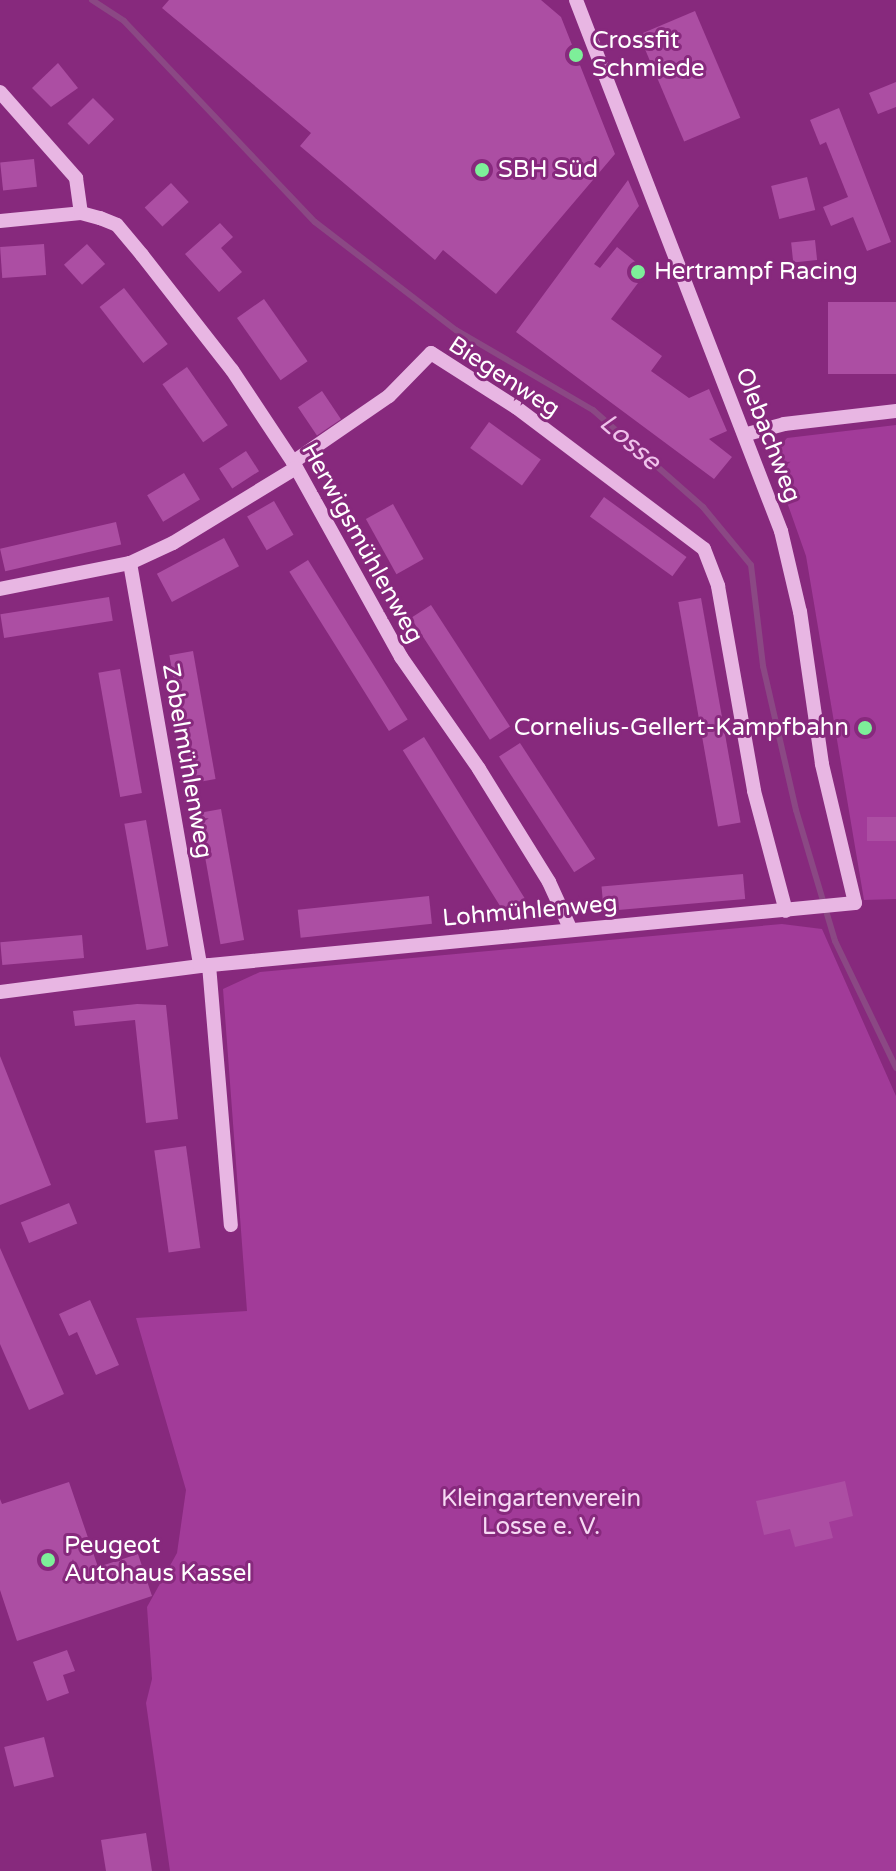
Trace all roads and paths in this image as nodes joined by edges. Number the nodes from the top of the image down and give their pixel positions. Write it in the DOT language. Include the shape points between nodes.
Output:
graph roads {
  1 [pos="576,3"];
  2 [pos="0,92"];
  3 [pos="81,213"];
  4 [pos="0,221"];
  5 [pos="896,411"];
  6 [pos="747,434"];
  7 [pos="295,465"];
  8 [pos="130,563"];
  9 [pos="0,589"];
  10 [pos="850,904"];
  11 [pos="792,910"];
  12 [pos="570,928"];
  13 [pos="204,966"];
  14 [pos="0,992"];
  15 [pos="231,1225"];
  1 -- 6 [label="street, Olebachweg"];
  2 -- 3 [label="street" via="76,178"];
  3 -- 4 [label="street, Herwigsmühlenweg"];
  3 -- 7 [label="street, Herwigsmühlenweg" via="117,225 232,370"];
  5 -- 6 [label="street" via="784,424"];
  6 -- 10 [label="street, Olebachweg" via="781,531 800,612"];
  7 -- 8 [label="street" via="173,543"];
  7 -- 11 [label="street, Biegenweg" via="389,396 431,353 517,408 704,549 718,586 754,791"];
  7 -- 12 [label="street, Herwigsmühlenweg" via="401,657 479,769 549,882"];
  8 -- 9 [label="street"];
  8 -- 13 [label="street, Zobelmühlenweg"];
  10 -- 11 [label="street, Lohmühlenweg"];
  11 -- 12 [label="street, Lohmühlenweg"];
  12 -- 13 [label="street, Lohmühlenweg"];
  13 -- 14 [label="street, Lohmühlenweg"];
  13 -- 15 [label="street"];
}
